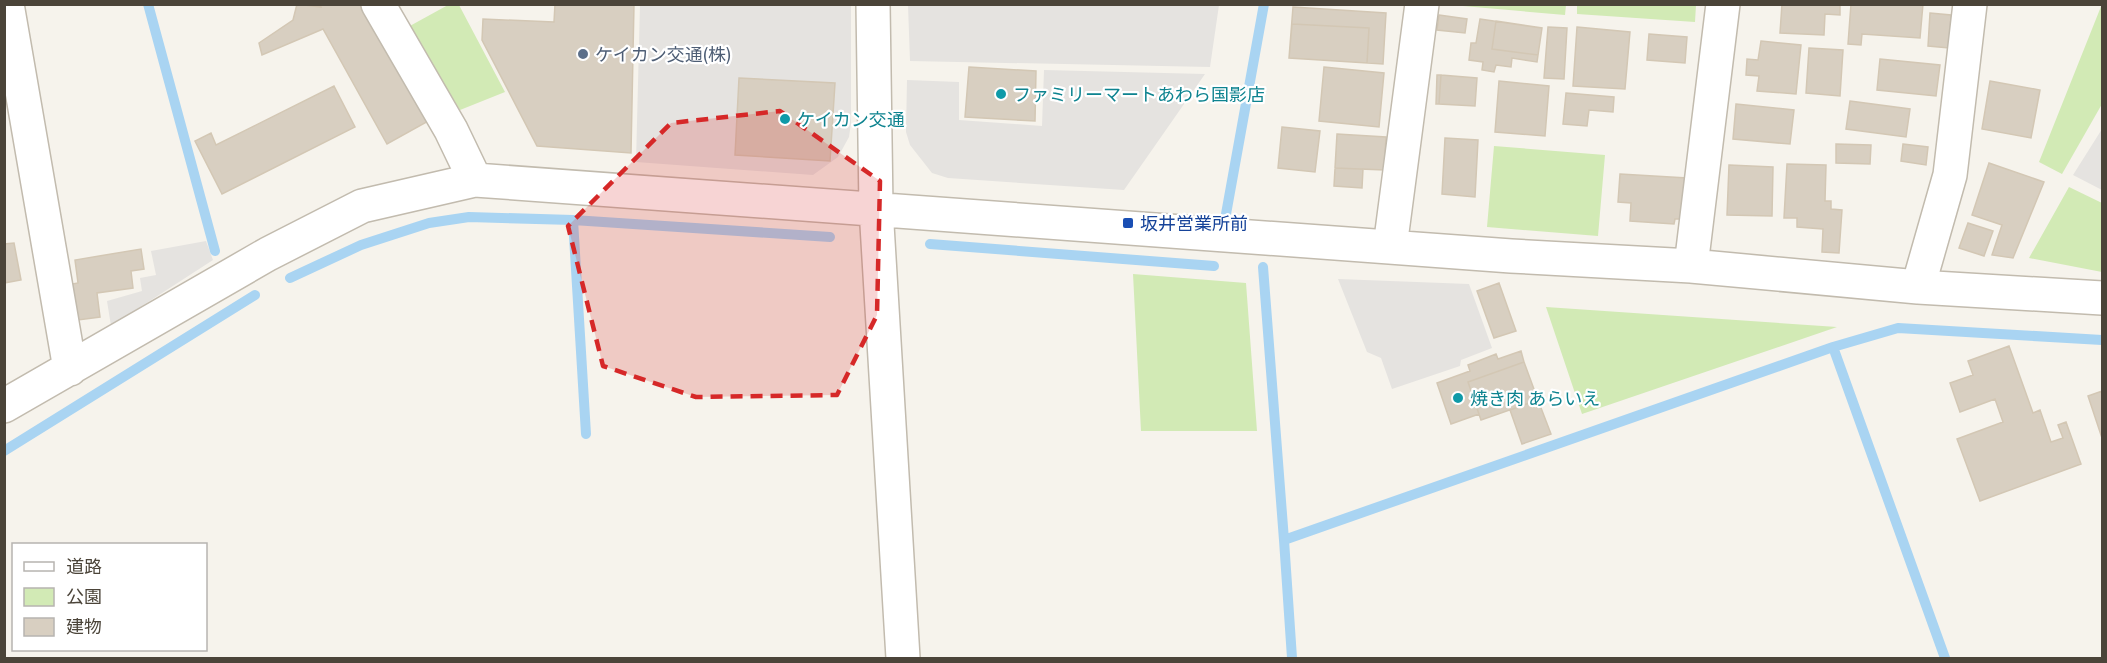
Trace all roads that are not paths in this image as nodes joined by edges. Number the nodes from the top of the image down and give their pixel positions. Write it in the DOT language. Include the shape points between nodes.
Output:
graph roads {
  1 [pos="7,4"];
  2 [pos="378,4"];
  3 [pos="873,4"];
  4 [pos="1422,4"];
  5 [pos="1723,4"];
  6 [pos="1970,4"];
  7 [pos="475,180"];
  8 [pos="876,208"];
  9 [pos="1390,247"];
  10 [pos="1691,266"];
  11 [pos="1918,287"];
  12 [pos="2103,298"];
  13 [pos="70,369"];
  14 [pos="4,406"];
  15 [pos="903,658"];
  1 -- 13 [label="street"];
  2 -- 7 [label="street" via="451,130"];
  3 -- 8 [label="street"];
  4 -- 9 [label="street"];
  5 -- 10 [label="street"];
  6 -- 11 [label="street" via="1950,175"];
  7 -- 8 [label="street"];
  7 -- 13 [label="street" via="362,206 268,254"];
  8 -- 9 [label="street"];
  8 -- 15 [label="street"];
  9 -- 10 [label="street"];
  10 -- 11 [label="street"];
  11 -- 12 [label="street"];
  13 -- 14 [label="street"];
}
